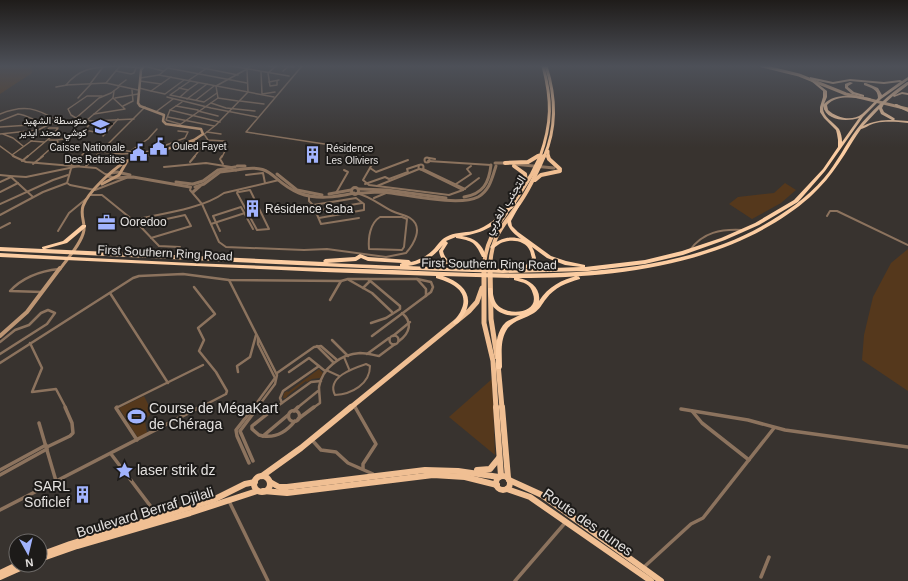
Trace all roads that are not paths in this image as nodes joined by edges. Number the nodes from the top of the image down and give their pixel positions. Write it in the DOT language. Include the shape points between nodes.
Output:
graph roads {
  1 [pos="81,93"];
  2 [pos="111,93"];
  3 [pos="114,93"];
  4 [pos="135,93"];
  5 [pos="138,93"];
  6 [pos="185,93"];
  7 [pos="195,93"];
  8 [pos="207,93"];
  9 [pos="217,93"];
  10 [pos="247,93"];
  11 [pos="256,93"];
  12 [pos="267,93"];
  13 [pos="278,93"];
  14 [pos="551,93"];
  15 [pos="553,93"];
  16 [pos="825,93"];
  17 [pos="844,93"];
  18 [pos="847,93"];
  19 [pos="855,93"];
  20 [pos="879,93"];
  21 [pos="888,93"];
  22 [pos="897,93"];
  23 [pos="262,94"];
  24 [pos="908,94"];
  25 [pos="107,95"];
  26 [pos="133,95"];
  27 [pos="170,95"];
  28 [pos="104,96"];
  29 [pos="114,97"];
  30 [pos="180,97"];
  31 [pos="864,97"];
  32 [pos="78,98"];
  33 [pos="218,98"];
  34 [pos="274,98"];
  35 [pos="869,98"];
  36 [pos="880,98"];
  37 [pos="173,99"];
  38 [pos="187,99"];
  39 [pos="196,101"];
  40 [pos="239,101"];
  41 [pos="183,102"];
  42 [pos="247,102"];
  43 [pos="889,102"];
  44 [pos="210,103"];
  45 [pos="258,103"];
  46 [pos="264,104"];
  47 [pos="882,104"];
  48 [pos="244,105"];
  49 [pos="896,105"];
  50 [pos="123,106"];
  51 [pos="176,106"];
  52 [pos="205,106"];
  53 [pos="145,107"];
  54 [pos="908,108"];
  55 [pos="231,109"];
  56 [pos="256,109"];
  57 [pos="170,110"];
  58 [pos="157,111"];
  59 [pos="198,111"];
  60 [pos="227,113"];
  61 [pos="0,114"];
  62 [pos="94,114"];
  63 [pos="192,116"];
  64 [pos="218,116"];
  65 [pos="251,116"];
  66 [pos="862,116"];
  67 [pos="168,117"];
  68 [pos="257,117"];
  69 [pos="76,118"];
  70 [pos="134,118"];
  71 [pos="118,119"];
  72 [pos="87,120"];
  73 [pos="185,120"];
  74 [pos="0,121"];
  75 [pos="92,121"];
  76 [pos="908,121"];
  77 [pos="220,122"];
  78 [pos="44,124"];
  79 [pos="49,125"];
  80 [pos="179,125"];
  81 [pos="214,126"];
  82 [pos="0,127"];
  83 [pos="157,129"];
  84 [pos="178,130"];
  85 [pos="858,131"];
  86 [pos="207,132"];
  87 [pos="0,134"];
  88 [pos="204,134"];
  89 [pos="222,134"];
  90 [pos="200,137"];
  91 [pos="71,138"];
  92 [pos="48,140"];
  93 [pos="57,140"];
  94 [pos="30,141"];
  95 [pos="188,141"];
  96 [pos="225,141"];
  97 [pos="45,142"];
  98 [pos="331,145"];
  99 [pos="0,146"];
  100 [pos="23,146"];
  101 [pos="548,146"];
  102 [pos="105,147"];
  103 [pos="132,150"];
  104 [pos="840,150"];
  105 [pos="225,151"];
  106 [pos="101,152"];
  107 [pos="541,152"];
  108 [pos="84,153"];
  109 [pos="139,153"];
  110 [pos="12,155"];
  111 [pos="408,160"];
  112 [pos="427,160"];
  113 [pos="22,161"];
  114 [pos="128,161"];
  115 [pos="374,161"];
  116 [pos="190,162"];
  117 [pos="505,163"];
  118 [pos="33,164"];
  119 [pos="539,164"];
  120 [pos="224,165"];
  121 [pos="419,165"];
  122 [pos="491,165"];
  123 [pos="496,165"];
  124 [pos="86,166"];
  125 [pos="471,166"];
  126 [pos="514,166"];
  127 [pos="71,167"];
  128 [pos="164,167"];
  129 [pos="235,168"];
  130 [pos="370,168"];
  131 [pos="422,168"];
  132 [pos="554,169"];
  133 [pos="344,170"];
  134 [pos="560,170"];
  135 [pos="120,173"];
  136 [pos="69,174"];
  137 [pos="0,175"];
  138 [pos="110,175"];
  139 [pos="246,175"];
  140 [pos="130,176"];
  141 [pos="10,177"];
  142 [pos="115,178"];
  143 [pos="479,178"];
  144 [pos="280,180"];
  145 [pos="0,182"];
  146 [pos="18,183"];
  147 [pos="67,183"];
  148 [pos="266,183"];
  149 [pos="365,184"];
  150 [pos="456,184"];
  151 [pos="99,186"];
  152 [pos="192,186"];
  153 [pos="200,186"];
  154 [pos="376,186"];
  155 [pos="526,188"];
  156 [pos="464,189"];
  157 [pos="1,190"];
  158 [pos="95,190"];
  159 [pos="351,190"];
  160 [pos="238,191"];
  161 [pos="27,192"];
  162 [pos="193,192"];
  163 [pos="356,192"];
  164 [pos="335,193"];
  165 [pos="389,193"];
  166 [pos="309,196"];
  167 [pos="33,197"];
  168 [pos="88,197"];
  169 [pos="353,198"];
  170 [pos="374,198"];
  171 [pos="362,203"];
  172 [pos="516,203"];
  173 [pos="0,204"];
  174 [pos="202,204"];
  175 [pos="312,205"];
  176 [pos="245,212"];
  177 [pos="316,212"];
  178 [pos="0,215"];
  179 [pos="827,216"];
  180 [pos="319,218"];
  181 [pos="359,218"];
  182 [pos="133,220"];
  183 [pos="216,222"];
  184 [pos="10,223"];
  185 [pos="211,224"];
  186 [pos="139,225"];
  187 [pos="84,226"];
  188 [pos="0,228"];
  189 [pos="254,229"];
  190 [pos="58,231"];
  191 [pos="220,231"];
  192 [pos="744,231"];
  193 [pos="151,238"];
  194 [pos="908,245"];
  195 [pos="180,247"];
  196 [pos="492,247"];
  197 [pos="0,249"];
  198 [pos="24,250"];
  199 [pos="690,250"];
  200 [pos="385,251"];
  201 [pos="0,255"];
  202 [pos="361,256"];
  203 [pos="484,256"];
  204 [pos="386,257"];
  205 [pos="304,262"];
  206 [pos="417,262"];
  207 [pos="606,267"];
  208 [pos="645,268"];
  209 [pos="60,270"];
  210 [pos="383,270"];
  211 [pos="507,271"];
  212 [pos="484,274"];
  213 [pos="348,279"];
  214 [pos="417,279"];
  215 [pos="229,280"];
  216 [pos="369,280"];
  217 [pos="340,281"];
  218 [pos="194,287"];
  219 [pos="363,288"];
  220 [pos="490,289"];
  221 [pos="43,292"];
  222 [pos="110,293"];
  223 [pos="426,296"];
  224 [pos="330,300"];
  225 [pos="392,312"];
  226 [pos="402,313"];
  227 [pos="410,322"];
  228 [pos="456,322"];
  229 [pos="371,323"];
  230 [pos="0,336"];
  231 [pos="257,336"];
  232 [pos="372,336"];
  233 [pos="393,336"];
  234 [pos="390,338"];
  235 [pos="332,340"];
  236 [pos="399,341"];
  237 [pos="0,342"];
  238 [pos="30,343"];
  239 [pos="396,344"];
  240 [pos="316,346"];
  241 [pos="0,354"];
  242 [pos="367,354"];
  243 [pos="346,356"];
  244 [pos="337,360"];
  245 [pos="0,363"];
  246 [pos="334,363"];
  247 [pos="203,365"];
  248 [pos="319,366"];
  249 [pos="499,367"];
  250 [pos="349,368"];
  251 [pos="326,371"];
  252 [pos="238,372"];
  253 [pos="289,372"];
  254 [pos="277,373"];
  255 [pos="339,376"];
  256 [pos="321,381"];
  257 [pos="168,383"];
  258 [pos="319,391"];
  259 [pos="282,403"];
  260 [pos="354,405"];
  261 [pos="681,409"];
  262 [pos="691,410"];
  263 [pos="294,411"];
  264 [pos="288,415"];
  265 [pos="296,420"];
  266 [pos="39,423"];
  267 [pos="774,428"];
  268 [pos="263,436"];
  269 [pos="137,440"];
  270 [pos="311,440"];
  271 [pos="47,447"];
  272 [pos="908,447"];
  273 [pos="111,454"];
  274 [pos="500,457"];
  275 [pos="749,460"];
  276 [pos="254,461"];
  277 [pos="250,463"];
  278 [pos="506,466"];
  279 [pos="0,470"];
  280 [pos="363,470"];
  281 [pos="417,471"];
  282 [pos="0,475"];
  283 [pos="262,476"];
  284 [pos="378,476"];
  285 [pos="500,477"];
  286 [pos="509,479"];
  287 [pos="56,481"];
  288 [pos="255,482"];
  289 [pos="270,482"];
  290 [pos="497,485"];
  291 [pos="524,485"];
  292 [pos="507,489"];
  293 [pos="260,491"];
  294 [pos="228,499"];
  295 [pos="0,510"];
  296 [pos="158,517"];
  297 [pos="567,520"];
  298 [pos="48,552"];
  299 [pos="48,556"];
  300 [pos="769,558"];
  301 [pos="643,568"];
  302 [pos="761,577"];
  303 [pos="268,581"];
  304 [pos="514,581"];
  305 [pos="651,581"];
  306 [pos="661,581"];
  1 -- 32 [label="street"];
  2 -- 25 [label="street"];
  3 -- 29 [label="street"];
  4 -- 26 [label="street"];
  5 -- 53 [label="main road" via="138,103"];
  6 -- 30 [label="street"];
  7 -- 38 [label="street"];
  8 -- 39 [label="street"];
  9 -- 33 [label="street"];
  9 -- 39 [label="street" via="205,102"];
  10 -- 40 [label="street"];
  11 -- 23 [label="street"];
  12 -- 23 [label="street"];
  13 -- 34 [label="street"];
  14 -- 107 [label="highway, التجنب الغربي" via="552,105 548,132"];
  15 -- 101 [label="highway, التجنب الغربي" via="553,129"];
  16 -- 104 [label="highway" via="821,109 840,134"];
  17 -- 35 [label="highway"];
  18 -- 31 [label="highway"];
  19 -- 31 [label="highway"];
  20 -- 36 [label="highway"];
  21 -- 36 [label="highway, First Southern Ring Road"];
  22 -- 43 [label="highway, First Southern Ring Road"];
  23 -- 34 [label="street"];
  24 -- 43 [label="highway" via="898,94"];
  25 -- 28 [label="street"];
  25 -- 29 [label="street"];
  26 -- 29 [label="street"];
  26 -- 50 [label="street" via="132,102"];
  27 -- 30 [label="street"];
  27 -- 37 [label="street" via="167,97"];
  28 -- 69 [label="street"];
  28 -- 69 [label="street" via="90,95 68,109"];
  29 -- 50 [label="street"];
  29 -- 62 [label="street"];
  30 -- 38 [label="street"];
  31 -- 35 [label="highway"];
  33 -- 40 [label="street"];
  33 -- 44 [label="street"];
  34 -- 68 [label="street"];
  35 -- 43 [label="highway"];
  35 -- 66 [label="highway" via="838,98 825,105 826,110 838,118 850,120"];
  36 -- 66 [label="highway, First Southern Ring Road"];
  37 -- 41 [label="street"];
  37 -- 58 [label="street"];
  38 -- 39 [label="street"];
  40 -- 42 [label="street"];
  40 -- 55 [label="street"];
  41 -- 51 [label="street"];
  41 -- 52 [label="street"];
  42 -- 45 [label="street"];
  42 -- 48 [label="street"];
  43 -- 47 [label="highway, First Southern Ring Road"];
  43 -- 49 [label="highway"];
  43 -- 54 [label="highway"];
  44 -- 52 [label="street"];
  44 -- 55 [label="street"];
  45 -- 46 [label="street"];
  45 -- 56 [label="street"];
  47 -- 76 [label="highway" via="881,111 884,114"];
  47 -- 85 [label="highway, First Southern Ring Road"];
  49 -- 54 [label="highway"];
  50 -- 62 [label="street" via="125,108 122,110"];
  51 -- 57 [label="street"];
  51 -- 59 [label="street"];
  52 -- 59 [label="street"];
  52 -- 60 [label="street"];
  53 -- 58 [label="main road"];
  53 -- 70 [label="street"];
  55 -- 56 [label="street"];
  55 -- 60 [label="street"];
  56 -- 65 [label="street"];
  57 -- 63 [label="street"];
  57 -- 67 [label="street"];
  58 -- 80 [label="main road" via="164,115 164,124"];
  59 -- 63 [label="street"];
  59 -- 64 [label="street"];
  60 -- 65 [label="street"];
  60 -- 77 [label="street"];
  61 -- 79 [label="street" via="26,107 58,121"];
  62 -- 72 [label="street"];
  63 -- 73 [label="street"];
  63 -- 77 [label="street"];
  65 -- 68 [label="street"];
  66 -- 104 [label="highway, First Southern Ring Road"];
  67 -- 73 [label="street"];
  67 -- 80 [label="street" via="168,122"];
  68 -- 98 [label="street" via="246,132"];
  69 -- 72 [label="street"];
  70 -- 71 [label="street"];
  70 -- 102 [label="street"];
  71 -- 75 [label="street"];
  71 -- 75 [label="street" via="103,135 86,132"];
  72 -- 75 [label="street"];
  73 -- 80 [label="street"];
  73 -- 81 [label="street"];
  74 -- 78 [label="street" via="21,114"];
  76 -- 85 [label="highway" via="878,121"];
  77 -- 81 [label="street"];
  78 -- 79 [label="street"];
  78 -- 82 [label="street"];
  79 -- 87 [label="street" via="33,134"];
  80 -- 90 [label="main road" via="201,129"];
  81 -- 86 [label="street"];
  83 -- 103 [label="street"];
  84 -- 109 [label="street" via="187,131 187,136"];
  85 -- 208 [label="highway, First Southern Ring Road" via="825,179 790,211 749,236 730,244"];
  86 -- 88 [label="street"];
  86 -- 89 [label="street"];
  87 -- 100 [label="street" via="13,138"];
  88 -- 90 [label="street"];
  88 -- 96 [label="street" via="208,140"];
  90 -- 95 [label="main road"];
  91 -- 93 [label="street"];
  92 -- 93 [label="street"];
  92 -- 94 [label="street" via="58,128 49,128"];
  92 -- 97 [label="street"];
  93 -- 118 [label="street" via="58,142"];
  94 -- 97 [label="street"];
  94 -- 100 [label="street"];
  95 -- 114 [label="main road"];
  95 -- 116 [label="street" via="204,144"];
  97 -- 113 [label="street"];
  99 -- 110 [label="street"];
  100 -- 110 [label="street"];
  101 -- 119 [label="highway, التجنب الغربي"];
  101 -- 134 [label="highway" via="548,158"];
  102 -- 103 [label="street"];
  102 -- 106 [label="street"];
  103 -- 109 [label="street"];
  104 -- 192 [label="highway, First Southern Ring Road" via="796,201"];
  105 -- 120 [label="street" via="220,159"];
  106 -- 109 [label="street"];
  106 -- 124 [label="street"];
  107 -- 117 [label="highway" via="527,163"];
  107 -- 119 [label="highway, التجنب الغربي"];
  108 -- 127 [label="street"];
  110 -- 113 [label="street"];
  111 -- 130 [label="street" via="376,172"];
  112 -- 121 [label="street"];
  112 -- 122 [label="street"];
  112 -- 131 [label="street"];
  113 -- 118 [label="street"];
  114 -- 135 [label="main road"];
  114 -- 138 [label="main road"];
  115 -- 130 [label="street"];
  116 -- 120 [label="street"];
  116 -- 128 [label="street"];
  117 -- 123 [label="street"];
  117 -- 132 [label="street"];
  118 -- 127 [label="street"];
  119 -- 155 [label="highway, التجنب الغربي"];
  120 -- 129 [label="street"];
  121 -- 131 [label="street"];
  121 -- 131 [label="street" via="417,168"];
  121 -- 149 [label="street" via="389,179 384,177"];
  122 -- 123 [label="street"];
  122 -- 163 [label="street" via="488,184 468,197 440,197 392,191"];
  123 -- 126 [label="street"];
  123 -- 165 [label="street" via="491,184 474,198 435,200"];
  124 -- 127 [label="street"];
  124 -- 138 [label="street"];
  125 -- 150 [label="street" via="467,170 471,174"];
  126 -- 132 [label="street"];
  126 -- 155 [label="highway" via="526,175"];
  127 -- 136 [label="street"];
  127 -- 141 [label="street" via="26,177"];
  129 -- 144 [label="street" via="260,167"];
  129 -- 152 [label="street" via="218,170"];
  129 -- 153 [label="street" via="217,173"];
  129 -- 164 [label="street" via="258,165 267,167 292,187 303,192 320,195"];
  130 -- 149 [label="street" via="363,180"];
  131 -- 150 [label="street"];
  131 -- 154 [label="street"];
  131 -- 156 [label="street"];
  132 -- 134 [label="street"];
  133 -- 164 [label="street" via="348,172"];
  134 -- 155 [label="highway" via="539,176"];
  135 -- 138 [label="street"];
  135 -- 142 [label="main road"];
  135 -- 152 [label="street"];
  136 -- 147 [label="street"];
  136 -- 161 [label="street"];
  137 -- 141 [label="street"];
  138 -- 142 [label="street"];
  138 -- 151 [label="main road"];
  139 -- 148 [label="street" via="263,173"];
  140 -- 142 [label="street"];
  140 -- 152 [label="street"];
  140 -- 158 [label="street"];
  141 -- 145 [label="street"];
  141 -- 146 [label="street"];
  142 -- 151 [label="main road"];
  143 -- 156 [label="street"];
  144 -- 148 [label="street"];
  144 -- 166 [label="street" via="292,191"];
  146 -- 157 [label="street"];
  146 -- 161 [label="street"];
  147 -- 158 [label="street"];
  147 -- 167 [label="street"];
  148 -- 160 [label="street"];
  149 -- 154 [label="street"];
  150 -- 156 [label="street"];
  151 -- 158 [label="main road"];
  152 -- 153 [label="street"];
  152 -- 162 [label="street" via="190,190"];
  153 -- 162 [label="street"];
  154 -- 156 [label="street" via="448,195"];
  155 -- 172 [label="highway, التجنب الغربي"];
  158 -- 168 [label="main road"];
  159 -- 163 [label="street"];
  159 -- 163 [label="street" via="355,188"];
  159 -- 164 [label="street"];
  160 -- 160 [label="street" via="257,230 269,229 250,190"];
  160 -- 174 [label="street" via="224,193"];
  161 -- 167 [label="street"];
  161 -- 173 [label="street"];
  162 -- 174 [label="street"];
  163 -- 165 [label="street"];
  163 -- 166 [label="street" via="322,197"];
  163 -- 169 [label="street"];
  163 -- 170 [label="street"];
  165 -- 170 [label="street"];
  166 -- 175 [label="street"];
  167 -- 178 [label="street"];
  168 -- 182 [label="street" via="102,195"];
  168 -- 187 [label="main road" via="81,211"];
  168 -- 190 [label="street" via="63,219"];
  169 -- 171 [label="street"];
  169 -- 175 [label="street"];
  170 -- 204 [label="street" via="410,218 417,226 414,241 406,252"];
  171 -- 177 [label="street"];
  171 -- 180 [label="street" via="364,210"];
  172 -- 196 [label="highway, التجنب الغربي"];
  172 -- 203 [label="highway, التجنب الغربي" via="491,237"];
  172 -- 206 [label="highway" via="485,229 450,237 433,253"];
  172 -- 207 [label="highway" via="509,224 519,236 557,261 576,266"];
  174 -- 182 [label="street"];
  174 -- 185 [label="street"];
  175 -- 177 [label="street"];
  176 -- 183 [label="street"];
  176 -- 183 [label="street" via="240,207 214,216"];
  176 -- 189 [label="street"];
  177 -- 180 [label="street"];
  179 -- 194 [label="street" via="830,212 837,211"];
  180 -- 181 [label="street" via="321,224"];
  182 -- 186 [label="street"];
  183 -- 185 [label="street"];
  183 -- 191 [label="street"];
  184 -- 188 [label="street"];
  185 -- 202 [label="street" via="219,242 226,247 327,249"];
  186 -- 193 [label="street"];
  186 -- 193 [label="street" via="185,215 191,226"];
  187 -- 198 [label="highway" via="71,239 59,245"];
  187 -- 209 [label="main road" via="82,237"];
  192 -- 199 [label="highway, First Southern Ring Road"];
  192 -- 199 [label="street" via="726,229 713,232 693,245"];
  193 -- 195 [label="street" via="159,246"];
  196 -- 211 [label="highway" via="503,240 519,239 534,252 534,258 528,266"];
  196 -- 212 [label="highway, التجنب الغربي" via="490,265"];
  197 -- 198 [label="highway, First Southern Ring Road"];
  198 -- 205 [label="highway, First Southern Ring Road"];
  199 -- 207 [label="highway, First Southern Ring Road" via="645,262"];
  200 -- 200 [label="street" via="404,249 406,218 379,217 372,225 368,248"];
  200 -- 204 [label="street"];
  201 -- 210 [label="highway, First Southern Ring Road"];
  202 -- 204 [label="street"];
  202 -- 205 [label="highway" via="356,259"];
  202 -- 206 [label="highway" via="368,259"];
  203 -- 212 [label="highway, التجنب الغربي"];
  203 -- 212 [label="highway" via="478,242 465,238 450,240 444,244 441,251 444,260 454,266"];
  205 -- 210 [label="highway, First Southern Ring Road"];
  206 -- 210 [label="highway"];
  207 -- 211 [label="highway, First Southern Ring Road"];
  208 -- 212 [label="highway, First Southern Ring Road" via="566,276"];
  208 -- 249 [label="highway" via="572,279 558,284 533,312 505,326 499,341"];
  209 -- 221 [label="main road"];
  209 -- 221 [label="street" via="39,272 10,291"];
  210 -- 212 [label="highway, First Southern Ring Road"];
  210 -- 228 [label="highway" via="429,275 456,284 465,296 466,304"];
  211 -- 212 [label="highway, First Southern Ring Road"];
  212 -- 220 [label="highway, التجنب الغربي"];
  212 -- 220 [label="highway" via="529,282 536,292 537,301 527,312 507,313 494,303"];
  212 -- 228 [label="highway" via="481,292 476,302"];
  212 -- 274 [label="highway, التجنب الغربي" via="484,322 493,361"];
  213 -- 216 [label="street"];
  213 -- 217 [label="street"];
  213 -- 219 [label="street"];
  214 -- 216 [label="street"];
  214 -- 223 [label="street" via="426,289"];
  214 -- 223 [label="street" via="432,283 433,291"];
  215 -- 217 [label="street"];
  215 -- 222 [label="street" via="183,274 145,276 133,278"];
  215 -- 231 [label="street"];
  216 -- 219 [label="street"];
  216 -- 225 [label="street" via="400,306 400,309"];
  217 -- 224 [label="street"];
  218 -- 269 [label="street" via="215,314 198,328 204,340 200,351 216,372 227,391 226,394"];
  219 -- 225 [label="street"];
  220 -- 249 [label="highway, التجنب الغربي" via="491,329"];
  221 -- 230 [label="main road" via="27,312"];
  222 -- 238 [label="street"];
  222 -- 257 [label="street"];
  223 -- 226 [label="street"];
  225 -- 229 [label="street" via="386,318"];
  226 -- 227 [label="street"];
  226 -- 232 [label="street"];
  227 -- 233 [label="street"];
  227 -- 236 [label="street" via="409,332"];
  228 -- 260 [label="highway"];
  231 -- 252 [label="street" via="250,357 237,366"];
  231 -- 254 [label="street"];
  231 -- 277 [label="street" via="258,344 275,378 236,430"];
  233 -- 234 [label="street"];
  233 -- 236 [label="street" via="397,336"];
  234 -- 239 [label="street" via="391,343"];
  234 -- 242 [label="street"];
  235 -- 243 [label="street"];
  236 -- 239 [label="street"];
  237 -- 241 [label="street" via="15,330 29,325 41,313 48,310 55,313 48,324"];
  238 -- 245 [label="street"];
  238 -- 271 [label="street" via="42,368 32,392 56,389 73,428 73,434"];
  239 -- 242 [label="street" via="380,356"];
  240 -- 244 [label="street" via="321,346"];
  240 -- 246 [label="street"];
  240 -- 254 [label="street"];
  242 -- 243 [label="street"];
  243 -- 244 [label="street"];
  243 -- 250 [label="street"];
  244 -- 246 [label="street"];
  246 -- 251 [label="street"];
  247 -- 257 [label="street"];
  248 -- 251 [label="street"];
  248 -- 253 [label="street" via="308,358"];
  248 -- 259 [label="street" via="283,391 280,398"];
  249 -- 278 [label="highway, التجنب الغربي"];
  250 -- 255 [label="street"];
  250 -- 255 [label="street" via="368,364 370,368 365,380 355,389 335,395 333,387"];
  251 -- 255 [label="street"];
  251 -- 256 [label="street"];
  254 -- 276 [label="street" via="275,384 240,431"];
  256 -- 258 [label="street"];
  256 -- 259 [label="street" via="311,382"];
  257 -- 269 [label="street" via="116,408"];
  258 -- 263 [label="street"];
  258 -- 265 [label="street" via="320,403"];
  259 -- 268 [label="street" via="252,426 255,432"];
  260 -- 270 [label="highway"];
  260 -- 280 [label="street" via="376,444 363,465"];
  261 -- 262 [label="street"];
  262 -- 267 [label="street" via="748,420"];
  262 -- 275 [label="street" via="702,423"];
  263 -- 264 [label="street"];
  263 -- 265 [label="street" via="300,413"];
  264 -- 265 [label="street" via="289,420"];
  264 -- 268 [label="street"];
  265 -- 268 [label="street" via="273,437"];
  266 -- 271 [label="street"];
  267 -- 272 [label="street"];
  267 -- 275 [label="street"];
  269 -- 273 [label="street"];
  270 -- 280 [label="street" via="321,450 336,452 348,463"];
  270 -- 283 [label="highway"];
  271 -- 279 [label="street"];
  271 -- 282 [label="street"];
  271 -- 287 [label="street"];
  273 -- 287 [label="street"];
  273 -- 296 [label="street"];
  274 -- 281 [label="highway" via="495,466 488,471 439,467"];
  274 -- 285 [label="highway, التجنب الغربي"];
  275 -- 301 [label="street" via="703,518 691,524"];
  278 -- 286 [label="highway, التجنب الغربي"];
  278 -- 291 [label="highway" via="511,476"];
  280 -- 284 [label="street"];
  281 -- 284 [label="highway"];
  281 -- 285 [label="highway" via="459,470"];
  283 -- 288 [label="highway"];
  283 -- 289 [label="highway" via="268,477"];
  284 -- 289 [label="highway" via="287,487 279,487"];
  285 -- 286 [label="highway"];
  285 -- 290 [label="highway"];
  286 -- 291 [label="highway"];
  286 -- 292 [label="highway" via="510,486"];
  287 -- 295 [label="street"];
  288 -- 293 [label="highway" via="254,488"];
  288 -- 296 [label="highway, Boulevard Berraf Djilali" via="245,484 213,500"];
  289 -- 293 [label="highway" via="269,486"];
  290 -- 292 [label="highway" via="501,489"];
  290 -- 293 [label="highway" via="465,477 433,475 287,493"];
  291 -- 301 [label="highway" via="542,495"];
  292 -- 297 [label="highway, Route des dunes" via="530,497"];
  293 -- 294 [label="highway, Boulevard Berraf Djilali"];
  294 -- 299 [label="highway, Boulevard Berraf Djilali"];
  294 -- 303 [label="street"];
  296 -- 298 [label="highway, Boulevard Berraf Djilali"];
  297 -- 304 [label="street"];
  297 -- 305 [label="highway, Route des dunes"];
  300 -- 302 [label="street"];
  301 -- 306 [label="highway"];
}
